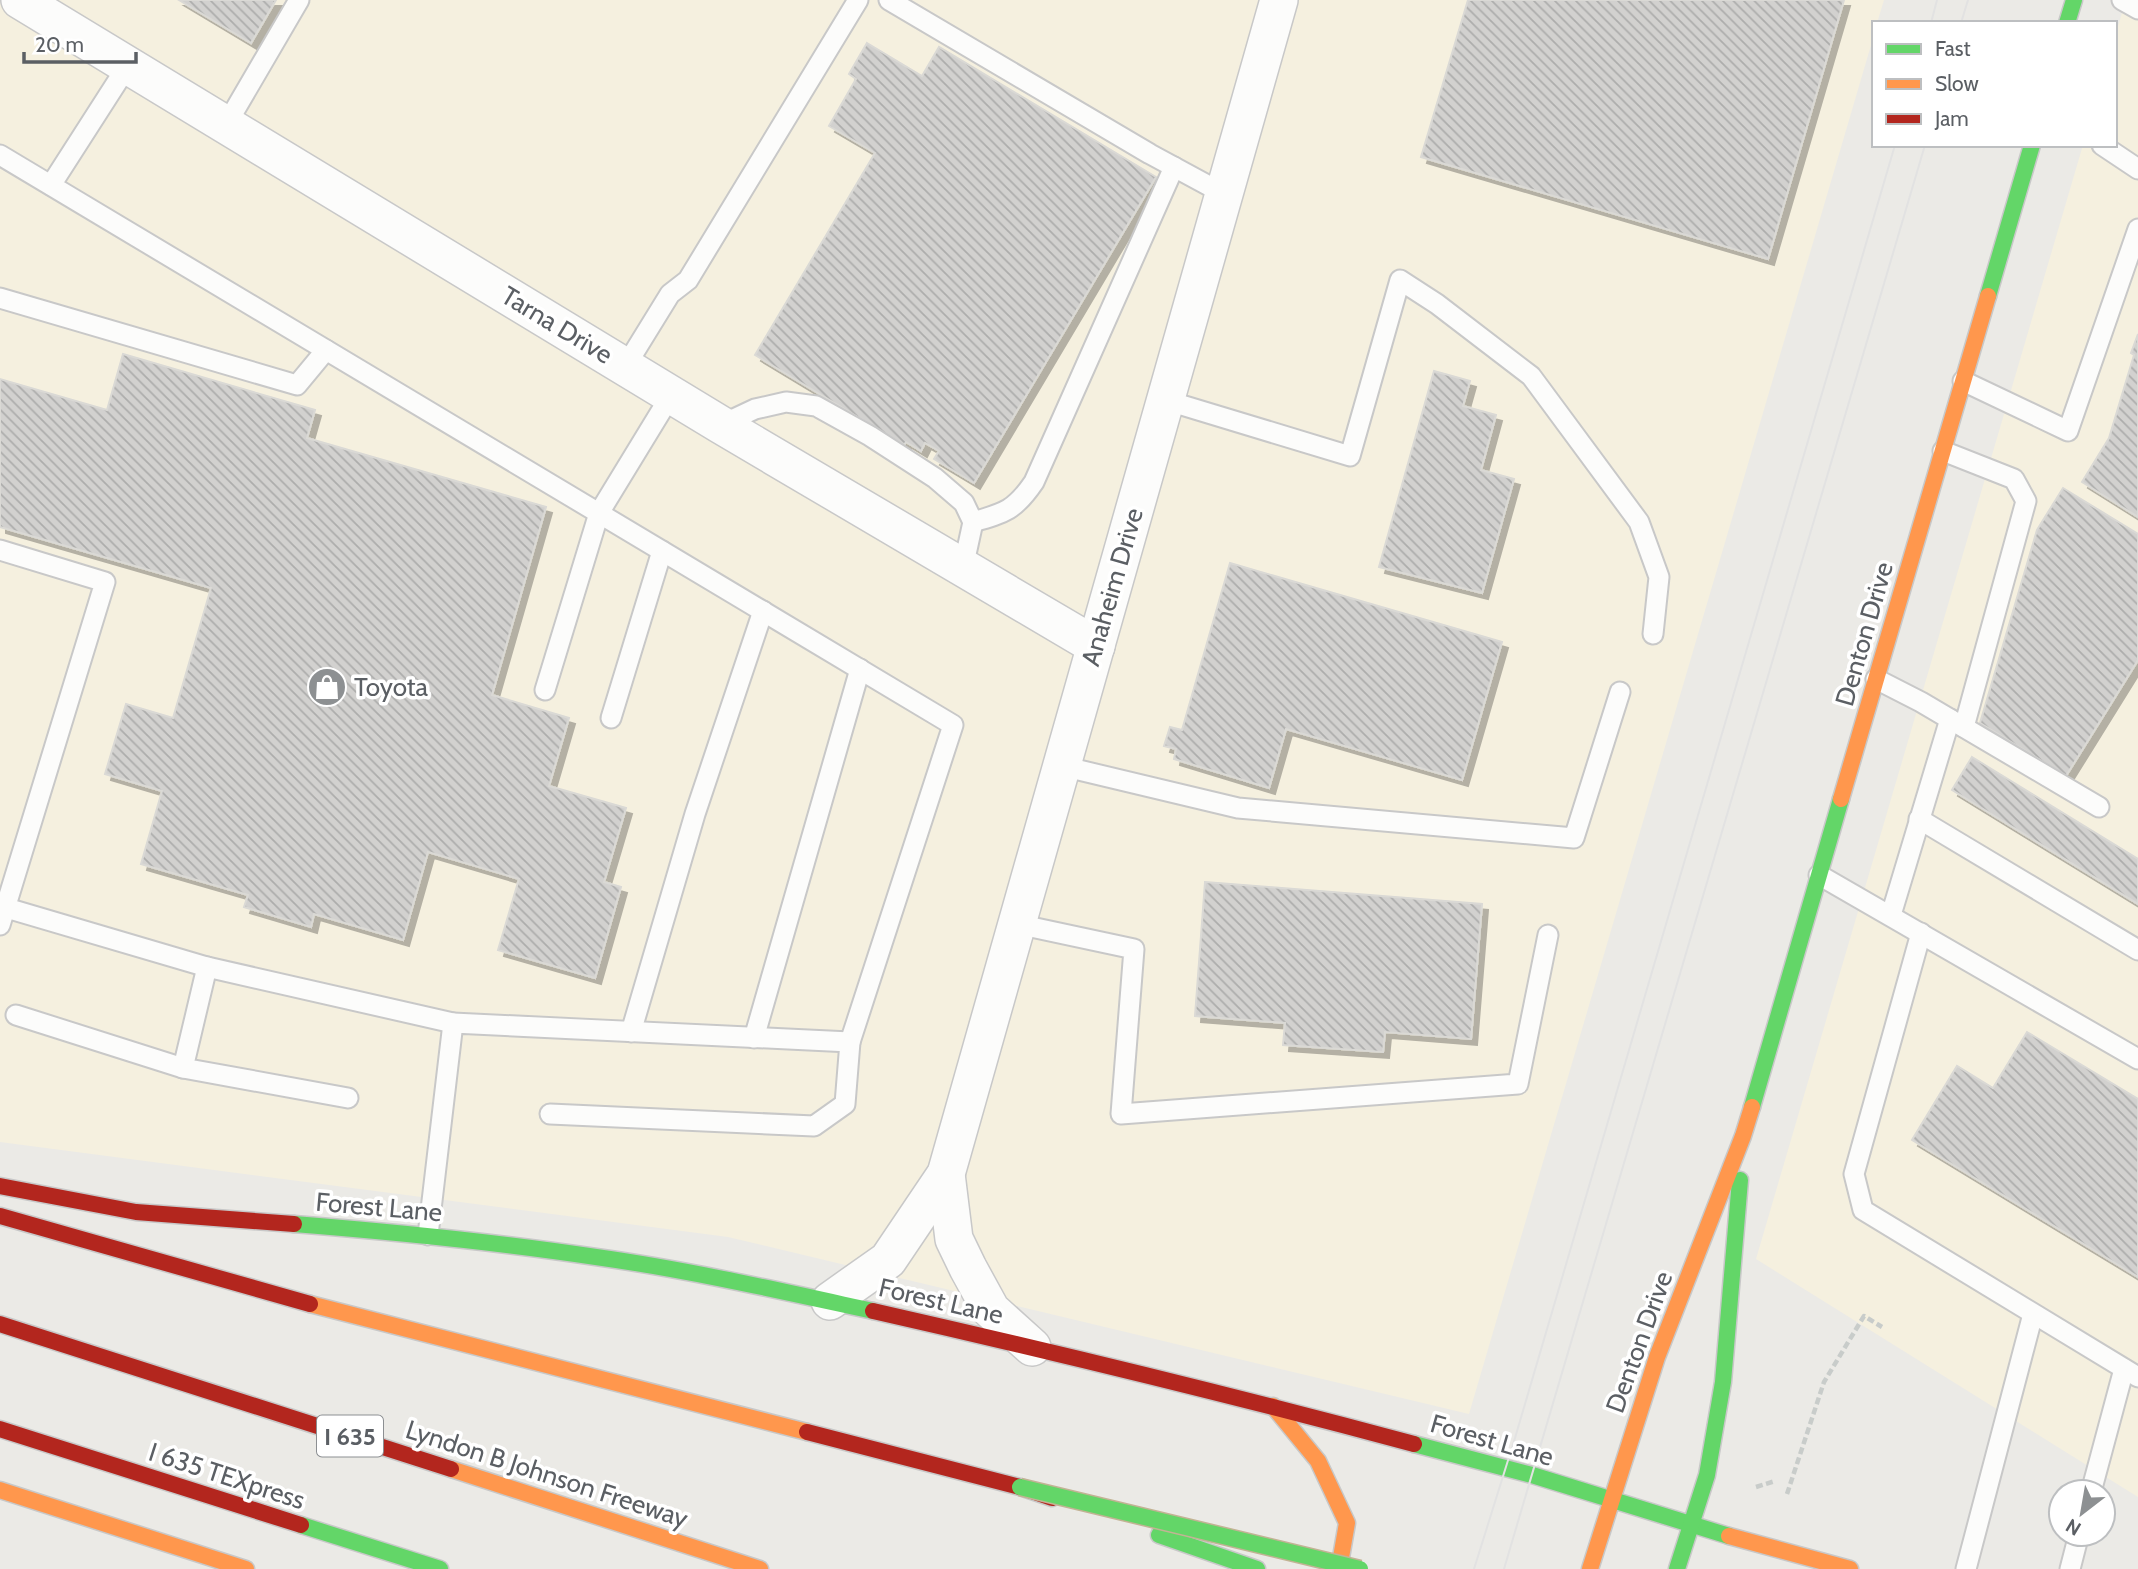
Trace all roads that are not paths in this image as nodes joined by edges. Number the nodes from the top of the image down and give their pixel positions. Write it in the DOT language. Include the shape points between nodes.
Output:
graph roads {
  1 [pos="20,0"];
  2 [pos="299,0"];
  3 [pos="858,0"];
  4 [pos="889,0"];
  5 [pos="1279,0"];
  6 [pos="2074,0"];
  7 [pos="2122,0"];
  8 [pos="2138,9"];
  9 [pos="2068,21"];
  10 [pos="128,65"];
  11 [pos="226,125"];
  12 [pos="2031,147"];
  13 [pos="2105,147"];
  14 [pos="0,155"];
  15 [pos="1174,167"];
  16 [pos="2138,169"];
  17 [pos="51,186"];
  18 [pos="1224,194"];
  19 [pos="2138,229"];
  20 [pos="0,298"];
  21 [pos="326,349"];
  22 [pos="625,367"];
  23 [pos="1963,381"];
  24 [pos="671,395"];
  25 [pos="1166,400"];
  26 [pos="721,425"];
  27 [pos="1943,451"];
  28 [pos="599,513"];
  29 [pos="973,522"];
  30 [pos="0,550"];
  31 [pos="662,551"];
  32 [pos="963,568"];
  33 [pos="763,611"];
  34 [pos="1653,634"];
  35 [pos="1096,646"];
  36 [pos="860,669"];
  37 [pos="1876,679"];
  38 [pos="545,690"];
  39 [pos="1620,692"];
  40 [pos="611,718"];
  41 [pos="1957,723"];
  42 [pos="1062,766"];
  43 [pos="2099,807"];
  44 [pos="1919,819"];
  45 [pos="1819,875"];
  46 [pos="2,913"];
  47 [pos="1891,915"];
  48 [pos="1017,924"];
  49 [pos="1921,933"];
  50 [pos="1548,935"];
  51 [pos="2138,950"];
  52 [pos="207,967"];
  53 [pos="16,1015"];
  54 [pos="453,1023"];
  55 [pos="631,1032"];
  56 [pos="754,1038"];
  57 [pos="850,1042"];
  58 [pos="2138,1059"];
  59 [pos="183,1068"];
  60 [pos="348,1098"];
  61 [pos="550,1114"];
  62 [pos="1744,1136"];
  63 [pos="946,1174"];
  64 [pos="0,1186"];
  65 [pos="0,1216"];
  66 [pos="428,1235"];
  67 [pos="830,1301"];
  68 [pos="2034,1314"];
  69 [pos="0,1324"];
  70 [pos="1032,1347"];
  71 [pos="2131,1373"];
  72 [pos="1273,1406"];
  73 [pos="0,1429"];
  74 [pos="2096,1478"];
  75 [pos="1020,1487"];
  76 [pos="0,1490"];
  77 [pos="1611,1500"];
  78 [pos="1691,1526"];
  79 [pos="2075,1548"];
  80 [pos="246,1569"];
  81 [pos="440,1569"];
  82 [pos="760,1569"];
  83 [pos="1257,1569"];
  84 [pos="1339,1569"];
  85 [pos="1360,1569"];
  86 [pos="1590,1569"];
  87 [pos="1677,1569"];
  88 [pos="1850,1569"];
  89 [pos="1966,1569"];
  90 [pos="2070,1569"];
  1 -- 10 [label="street, Tarna Drive"];
  2 -- 11 [label="lane"];
  3 -- 22 [label="lane" via="688,280 670,294"];
  4 -- 15 [label="lane"];
  5 -- 18 [label="street, Anaheim Drive"];
  6 -- 9 [label="main road"];
  7 -- 8 [label="lane"];
  10 -- 11 [label="street, Tarna Drive"];
  10 -- 17 [label="lane"];
  11 -- 22 [label="street, Tarna Drive"];
  12 -- 23 [label="main road, Denton Drive"];
  13 -- 16 [label="lane"];
  14 -- 17 [label="lane"];
  15 -- 18 [label="lane"];
  15 -- 29 [label="lane" via="1034,482 1020,502 1001,514"];
  17 -- 21 [label="lane"];
  18 -- 25 [label="street, Anaheim Drive"];
  19 -- 23 [label="lane" via="2068,431"];
  20 -- 21 [label="lane" via="297,385"];
  21 -- 28 [label="lane"];
  22 -- 24 [label="street, Tarna Drive"];
  23 -- 27 [label="main road, Denton Drive"];
  24 -- 26 [label="street, Tarna Drive"];
  24 -- 28 [label="lane"];
  25 -- 34 [label="lane" via="1350,456 1400,280 1531,376 1639,522 1659,577"];
  25 -- 35 [label="street, Anaheim Drive"];
  26 -- 29 [label="lane" via="755,408 775,404 816,406 935,478 964,503"];
  26 -- 32 [label="street, Tarna Drive"];
  27 -- 37 [label="main road, Denton Drive"];
  27 -- 41 [label="lane" via="2014,480 2026,501"];
  28 -- 31 [label="lane"];
  28 -- 38 [label="lane"];
  29 -- 32 [label="lane"];
  30 -- 46 [label="lane" via="105,582"];
  31 -- 33 [label="lane"];
  31 -- 40 [label="lane"];
  32 -- 35 [label="street, Tarna Drive"];
  33 -- 36 [label="lane"];
  33 -- 55 [label="lane" via="695,814"];
  35 -- 42 [label="street, Anaheim Drive"];
  36 -- 56 [label="lane"];
  36 -- 57 [label="lane" via="953,725"];
  37 -- 41 [label="lane"];
  37 -- 45 [label="main road, Denton Drive"];
  39 -- 42 [label="lane" via="1574,838 1238,808"];
  41 -- 43 [label="lane"];
  41 -- 44 [label="lane"];
  42 -- 48 [label="street, Anaheim Drive"];
  44 -- 47 [label="lane"];
  44 -- 51 [label="lane"];
  45 -- 47 [label="lane"];
  45 -- 62 [label="main road, Denton Drive"];
  46 -- 52 [label="lane"];
  47 -- 49 [label="lane"];
  48 -- 50 [label="lane" via="1134,949 1121,1114 1518,1084"];
  48 -- 63 [label="street, Anaheim Drive"];
  49 -- 58 [label="lane"];
  49 -- 68 [label="lane" via="1854,1174 1863,1210"];
  52 -- 54 [label="lane"];
  52 -- 59 [label="lane"];
  53 -- 59 [label="lane"];
  54 -- 55 [label="lane"];
  54 -- 66 [label="lane"];
  55 -- 56 [label="lane"];
  56 -- 57 [label="lane"];
  57 -- 61 [label="lane" via="845,1104 814,1126"];
  59 -- 60 [label="lane"];
  62 -- 77 [label="main road, Denton Drive" via="1657,1357"];
  62 -- 78 [label="main road, Denton Drive" via="1723,1382 1707,1475"];
  63 -- 67 [label="street, Anaheim Drive" via="888,1260"];
  63 -- 70 [label="street, Anaheim Drive" via="954,1239 968,1268 991,1310"];
  64 -- 66 [label="main road, Forest Lane" via="136,1212"];
  65 -- 75 [label="main road" via="342,1313"];
  66 -- 67 [label="main road, Forest Lane" via="598,1257"];
  67 -- 70 [label="main road, Forest Lane"];
  68 -- 71 [label="lane"];
  68 -- 89 [label="lane"];
  69 -- 82 [label="main road, Lyndon B Johnson Freeway / I 635"];
  70 -- 72 [label="main road, Forest Lane"];
  71 -- 74 [label="lane"];
  72 -- 77 [label="main road, Forest Lane"];
  72 -- 84 [label="main road" via="1318,1461 1348,1523"];
  73 -- 81 [label="main road, I 635 TEXpress"];
  75 -- 83 [label="main road, bridge"];
  75 -- 85 [label="main road, bridge"];
  76 -- 80 [label="main road"];
  77 -- 78 [label="main road, Forest Lane"];
  77 -- 86 [label="main road, Denton Drive"];
  78 -- 87 [label="main road, Denton Drive"];
  78 -- 88 [label="main road, Forest Lane"];
  79 -- 90 [label="lane"];
}
